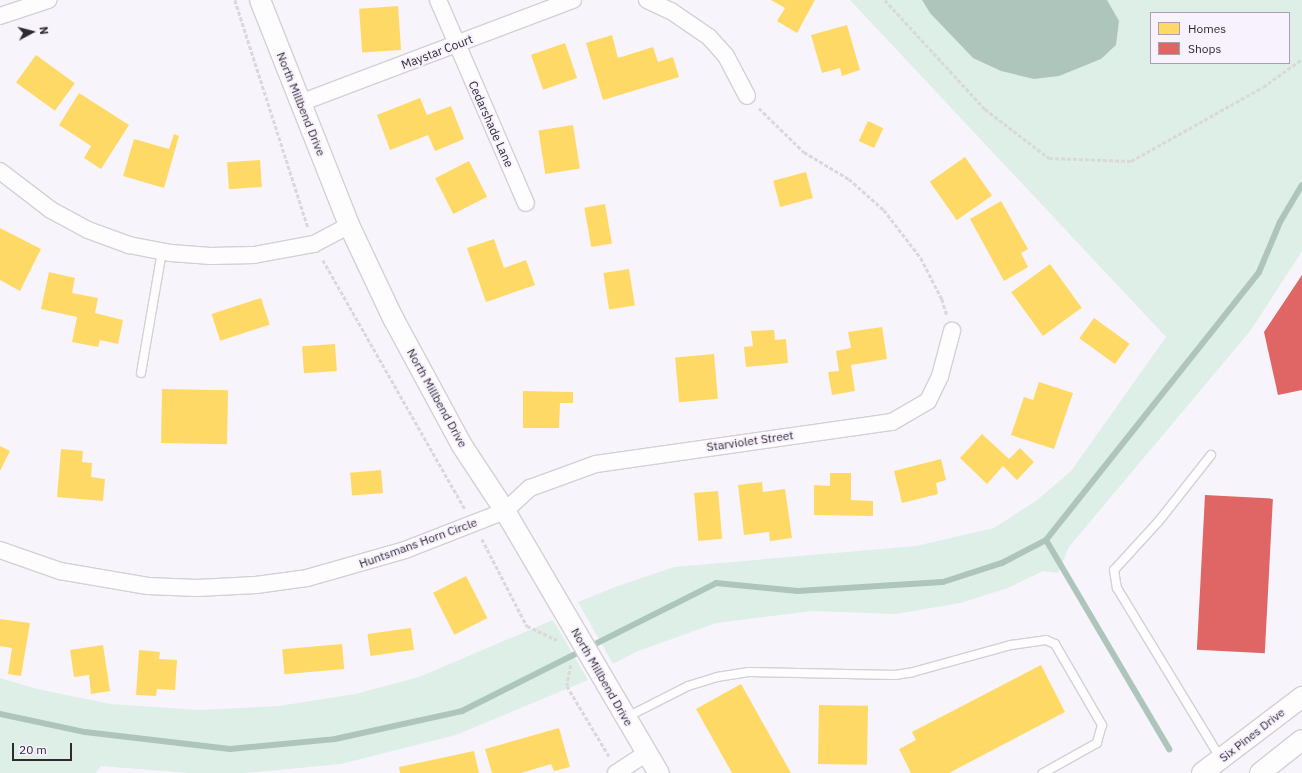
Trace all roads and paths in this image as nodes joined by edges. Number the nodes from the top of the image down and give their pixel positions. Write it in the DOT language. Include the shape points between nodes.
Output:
graph roads {
  1 [pos="48,0"];
  2 [pos="260,0"];
  3 [pos="438,0"];
  4 [pos="573,0"];
  5 [pos="647,0"];
  6 [pos="885,0"];
  7 [pos="0,16"];
  8 [pos="456,46"];
  9 [pos="1302,59"];
  10 [pos="747,96"];
  11 [pos="300,103"];
  12 [pos="0,171"];
  13 [pos="526,203"];
  14 [pos="349,225"];
  15 [pos="162,251"];
  16 [pos="952,331"];
  17 [pos="141,373"];
  18 [pos="1211,455"];
  19 [pos="505,511"];
  20 [pos="0,550"];
  21 [pos="1302,697"];
  22 [pos="625,718"];
  23 [pos="1302,740"];
  24 [pos="648,753"];
  25 [pos="1221,760"];
  26 [pos="616,773"];
  27 [pos="659,773"];
  28 [pos="1043,773"];
  29 [pos="1202,773"];
  30 [pos="1260,773"];
  1 -- 7 [label="street"];
  2 -- 11 [label="street, North Millbend Drive"];
  3 -- 8 [label="street, Cedarshade Lane"];
  4 -- 8 [label="street, Maystar Court"];
  5 -- 10 [label="street" via="671,11 708,37 726,56"];
  6 -- 9 [label="path" via="985,109 1049,158 1131,161 1263,87"];
  8 -- 11 [label="street, Maystar Court"];
  8 -- 13 [label="street, Cedarshade Lane"];
  10 -- 16 [label="path" via="804,152 849,180 884,210 921,258 942,299"];
  11 -- 14 [label="street, North Millbend Drive"];
  12 -- 15 [label="street" via="51,210 88,230 129,245"];
  14 -- 15 [label="street" via="314,244 254,255 211,256"];
  14 -- 19 [label="street, North Millbend Drive" via="393,318 461,444"];
  15 -- 17 [label="lane"];
  16 -- 19 [label="street, Starviolet Street" via="940,376 928,401 892,422 596,464 530,488"];
  18 -- 25 [label="lane" via="1158,522 1114,570 1118,588"];
  19 -- 20 [label="street, Huntsmans Horn Circle" via="405,550 354,566 307,578 256,585 197,588 148,586 60,571"];
  19 -- 22 [label="street, North Millbend Drive"];
  21 -- 25 [label="street, Six Pines Drive"];
  22 -- 24 [label="street, North Millbend Drive"];
  22 -- 28 [label="lane" via="688,686 717,677 749,672 913,672 1011,645 1046,640 1055,644 1102,725 1097,743"];
  23 -- 30 [label="street"];
  24 -- 26 [label="street"];
  24 -- 27 [label="street, North Millbend Drive"];
  25 -- 29 [label="street, Six Pines Drive"];
}
